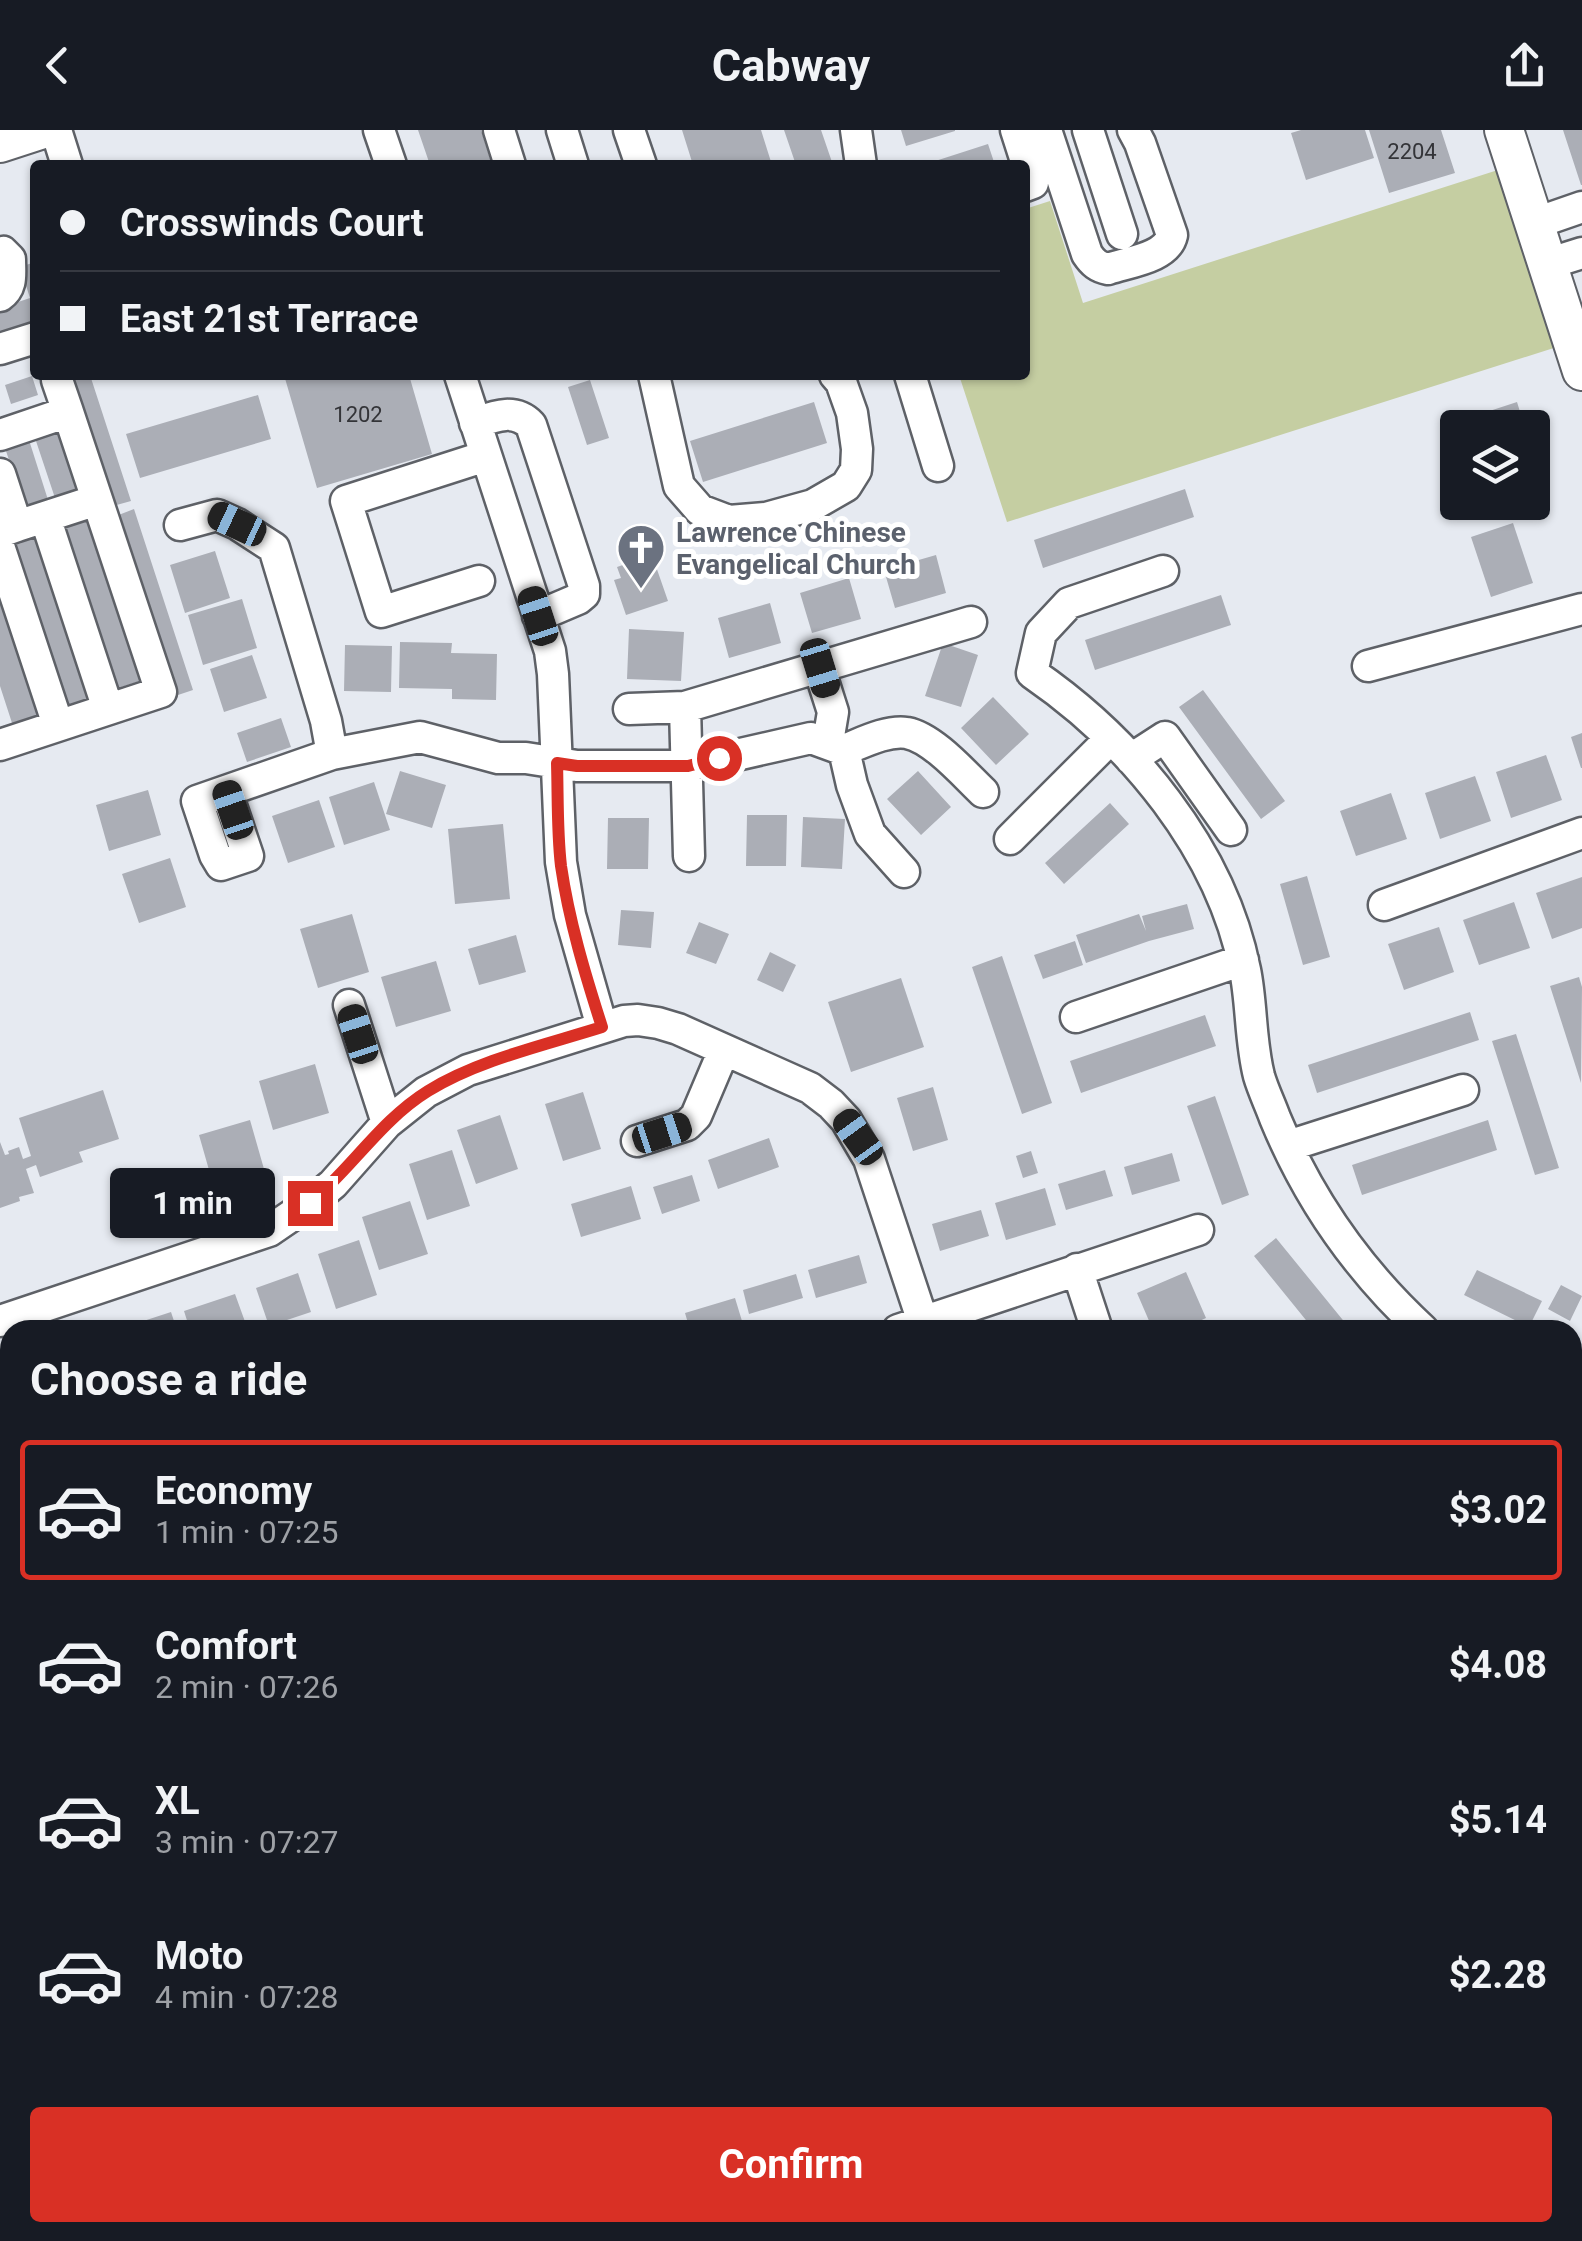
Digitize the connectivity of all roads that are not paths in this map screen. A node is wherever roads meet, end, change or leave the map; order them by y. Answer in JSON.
{"nodes":[{"id":1,"x":40,"y":130,"type":"edge"},
{"id":2,"x":56,"y":130,"type":"edge"},
{"id":3,"x":379,"y":130,"type":"edge"},
{"id":4,"x":499,"y":130,"type":"edge"},
{"id":5,"x":562,"y":130,"type":"edge"},
{"id":6,"x":629,"y":130,"type":"edge"},
{"id":7,"x":856,"y":130,"type":"edge"},
{"id":8,"x":1016,"y":130,"type":"edge"},
{"id":9,"x":1088,"y":130,"type":"edge"},
{"id":10,"x":1133,"y":130,"type":"edge"},
{"id":11,"x":1504,"y":130,"type":"edge"},
{"id":12,"x":1052,"y":132,"type":"edge"},
{"id":13,"x":0,"y":142,"type":"edge"},
{"id":14,"x":65,"y":160,"type":"edge"},
{"id":15,"x":389,"y":160,"type":"edge"},
{"id":16,"x":508,"y":160,"type":"edge"},
{"id":17,"x":572,"y":160,"type":"edge"},
{"id":18,"x":639,"y":160,"type":"edge"},
{"id":19,"x":859,"y":160,"type":"edge"},
{"id":20,"x":1026,"y":160,"type":"edge"},
{"id":21,"x":1582,"y":207,"type":"edge"},
{"id":22,"x":1533,"y":224,"type":"junction"},
{"id":23,"x":1122,"y":234,"type":"dead end"},
{"id":24,"x":0,"y":252,"type":"edge"},
{"id":25,"x":1564,"y":258,"type":"edge"},
{"id":26,"x":0,"y":296,"type":"edge"},
{"id":27,"x":30,"y":340,"type":"edge"},
{"id":28,"x":0,"y":349,"type":"edge"},
{"id":29,"x":1582,"y":371,"type":"edge"},
{"id":30,"x":58,"y":380,"type":"dead end"},
{"id":31,"x":462,"y":380,"type":"edge"},
{"id":32,"x":655,"y":380,"type":"edge"},
{"id":33,"x":839,"y":380,"type":"edge"},
{"id":34,"x":912,"y":380,"type":"edge"},
{"id":35,"x":68,"y":412,"type":"junction"},
{"id":36,"x":475,"y":422,"type":"junction"},
{"id":37,"x":0,"y":435,"type":"edge"},
{"id":38,"x":486,"y":456,"type":"junction"},
{"id":39,"x":938,"y":466,"type":"dead end"},
{"id":40,"x":0,"y":474,"type":"edge"},
{"id":41,"x":98,"y":500,"type":"junction"},
{"id":42,"x":180,"y":525,"type":"dead end"},
{"id":43,"x":16,"y":531,"type":"edge"},
{"id":44,"x":1163,"y":571,"type":"dead end"},
{"id":45,"x":478,"y":581,"type":"dead end"},
{"id":46,"x":1582,"y":609,"type":"edge"},
{"id":47,"x":538,"y":616,"type":"junction"},
{"id":48,"x":971,"y":622,"type":"dead end"},
{"id":49,"x":1368,"y":666,"type":"dead end"},
{"id":50,"x":820,"y":668,"type":"junction"},
{"id":51,"x":685,"y":707,"type":"junction"},
{"id":52,"x":629,"y":708,"type":"dead end"},
{"id":53,"x":108,"y":709,"type":"junction"},
{"id":54,"x":58,"y":726,"type":"junction"},
{"id":55,"x":2,"y":736,"type":"edge"},
{"id":56,"x":836,"y":746,"type":"junction"},
{"id":57,"x":1121,"y":748,"type":"junction"},
{"id":58,"x":332,"y":754,"type":"junction"},
{"id":59,"x":557,"y":763,"type":"junction"},
{"id":60,"x":688,"y":766,"type":"junction"},
{"id":61,"x":226,"y":791,"type":"dead end"},
{"id":62,"x":983,"y":792,"type":"dead end"},
{"id":63,"x":1230,"y":830,"type":"dead end"},
{"id":64,"x":1582,"y":833,"type":"edge"},
{"id":65,"x":1010,"y":839,"type":"dead end"},
{"id":66,"x":689,"y":856,"type":"dead end"},
{"id":67,"x":904,"y":872,"type":"dead end"},
{"id":68,"x":1384,"y":905,"type":"dead end"},
{"id":69,"x":1243,"y":960,"type":"junction"},
{"id":70,"x":349,"y":1005,"type":"dead end"},
{"id":71,"x":1076,"y":1017,"type":"dead end"},
{"id":72,"x":602,"y":1027,"type":"junction"},
{"id":73,"x":724,"y":1050,"type":"junction"},
{"id":74,"x":1463,"y":1090,"type":"dead end"},
{"id":75,"x":387,"y":1123,"type":"junction"},
{"id":76,"x":637,"y":1141,"type":"dead end"},
{"id":77,"x":1288,"y":1146,"type":"junction"},
{"id":78,"x":1198,"y":1230,"type":"dead end"},
{"id":79,"x":1078,"y":1269,"type":"junction"},
{"id":80,"x":3,"y":1320,"type":"edge"},
{"id":81,"x":909,"y":1320,"type":"edge"},
{"id":82,"x":928,"y":1320,"type":"edge"},
{"id":83,"x":1095,"y":1320,"type":"edge"},
{"id":84,"x":1413,"y":1320,"type":"edge"},
{"id":85,"x":1582,"y":1389,"type":"edge"},
{"id":86,"x":1582,"y":1397,"type":"edge"}],
"edges":[{"from":1,"to":13,"type":"main road"},
{"from":2,"to":14,"type":"street"},
{"from":3,"to":15,"type":"street"},
{"from":4,"to":16,"type":"street"},
{"from":5,"to":17,"type":"street"},
{"from":6,"to":18,"type":"street"},
{"from":7,"to":19,"type":"street"},
{"from":8,"to":20,"type":"street"},
{"from":9,"to":23,"type":"street"},
{"from":10,"to":12,"type":"street"},
{"from":11,"to":22,"type":"main road"},
{"from":21,"to":22,"type":"street"},
{"from":22,"to":25,"type":"main road"},
{"from":24,"to":26,"type":"street"},
{"from":25,"to":29,"type":"main road"},
{"from":27,"to":28,"type":"street"},
{"from":30,"to":35,"type":"street"},
{"from":31,"to":36,"type":"street"},
{"from":32,"to":33,"type":"street"},
{"from":34,"to":39,"type":"street"},
{"from":35,"to":37,"type":"street"},
{"from":35,"to":41,"type":"street"},
{"from":36,"to":38,"type":"street"},
{"from":36,"to":47,"type":"street"},
{"from":38,"to":45,"type":"street"},
{"from":38,"to":47,"type":"street"},
{"from":40,"to":43,"type":"street"},
{"from":41,"to":43,"type":"street"},
{"from":41,"to":53,"type":"street"},
{"from":42,"to":58,"type":"street"},
{"from":43,"to":53,"type":"street"},
{"from":43,"to":54,"type":"street"},
{"from":44,"to":57,"type":"street"},
{"from":46,"to":49,"type":"street"},
{"from":47,"to":59,"type":"street"},
{"from":48,"to":50,"type":"street"},
{"from":50,"to":51,"type":"street"},
{"from":50,"to":56,"type":"street"},
{"from":51,"to":52,"type":"street"},
{"from":51,"to":60,"type":"street"},
{"from":53,"to":54,"type":"street"},
{"from":54,"to":55,"type":"street"},
{"from":56,"to":60,"type":"street"},
{"from":56,"to":62,"type":"street"},
{"from":56,"to":67,"type":"street"},
{"from":57,"to":63,"type":"street"},
{"from":57,"to":65,"type":"street"},
{"from":57,"to":69,"type":"street"},
{"from":58,"to":59,"type":"street"},
{"from":58,"to":61,"type":"street"},
{"from":59,"to":60,"type":"street"},
{"from":59,"to":72,"type":"street"},
{"from":60,"to":66,"type":"street"},
{"from":64,"to":68,"type":"street"},
{"from":69,"to":71,"type":"street"},
{"from":69,"to":77,"type":"street"},
{"from":70,"to":75,"type":"street"},
{"from":72,"to":73,"type":"street"},
{"from":72,"to":75,"type":"street"},
{"from":73,"to":76,"type":"street"},
{"from":73,"to":81,"type":"street"},
{"from":74,"to":77,"type":"street"},
{"from":75,"to":80,"type":"street"},
{"from":77,"to":84,"type":"street"},
{"from":78,"to":79,"type":"street"},
{"from":79,"to":82,"type":"street"},
{"from":79,"to":83,"type":"street"},
{"from":85,"to":86,"type":"street"}]}
